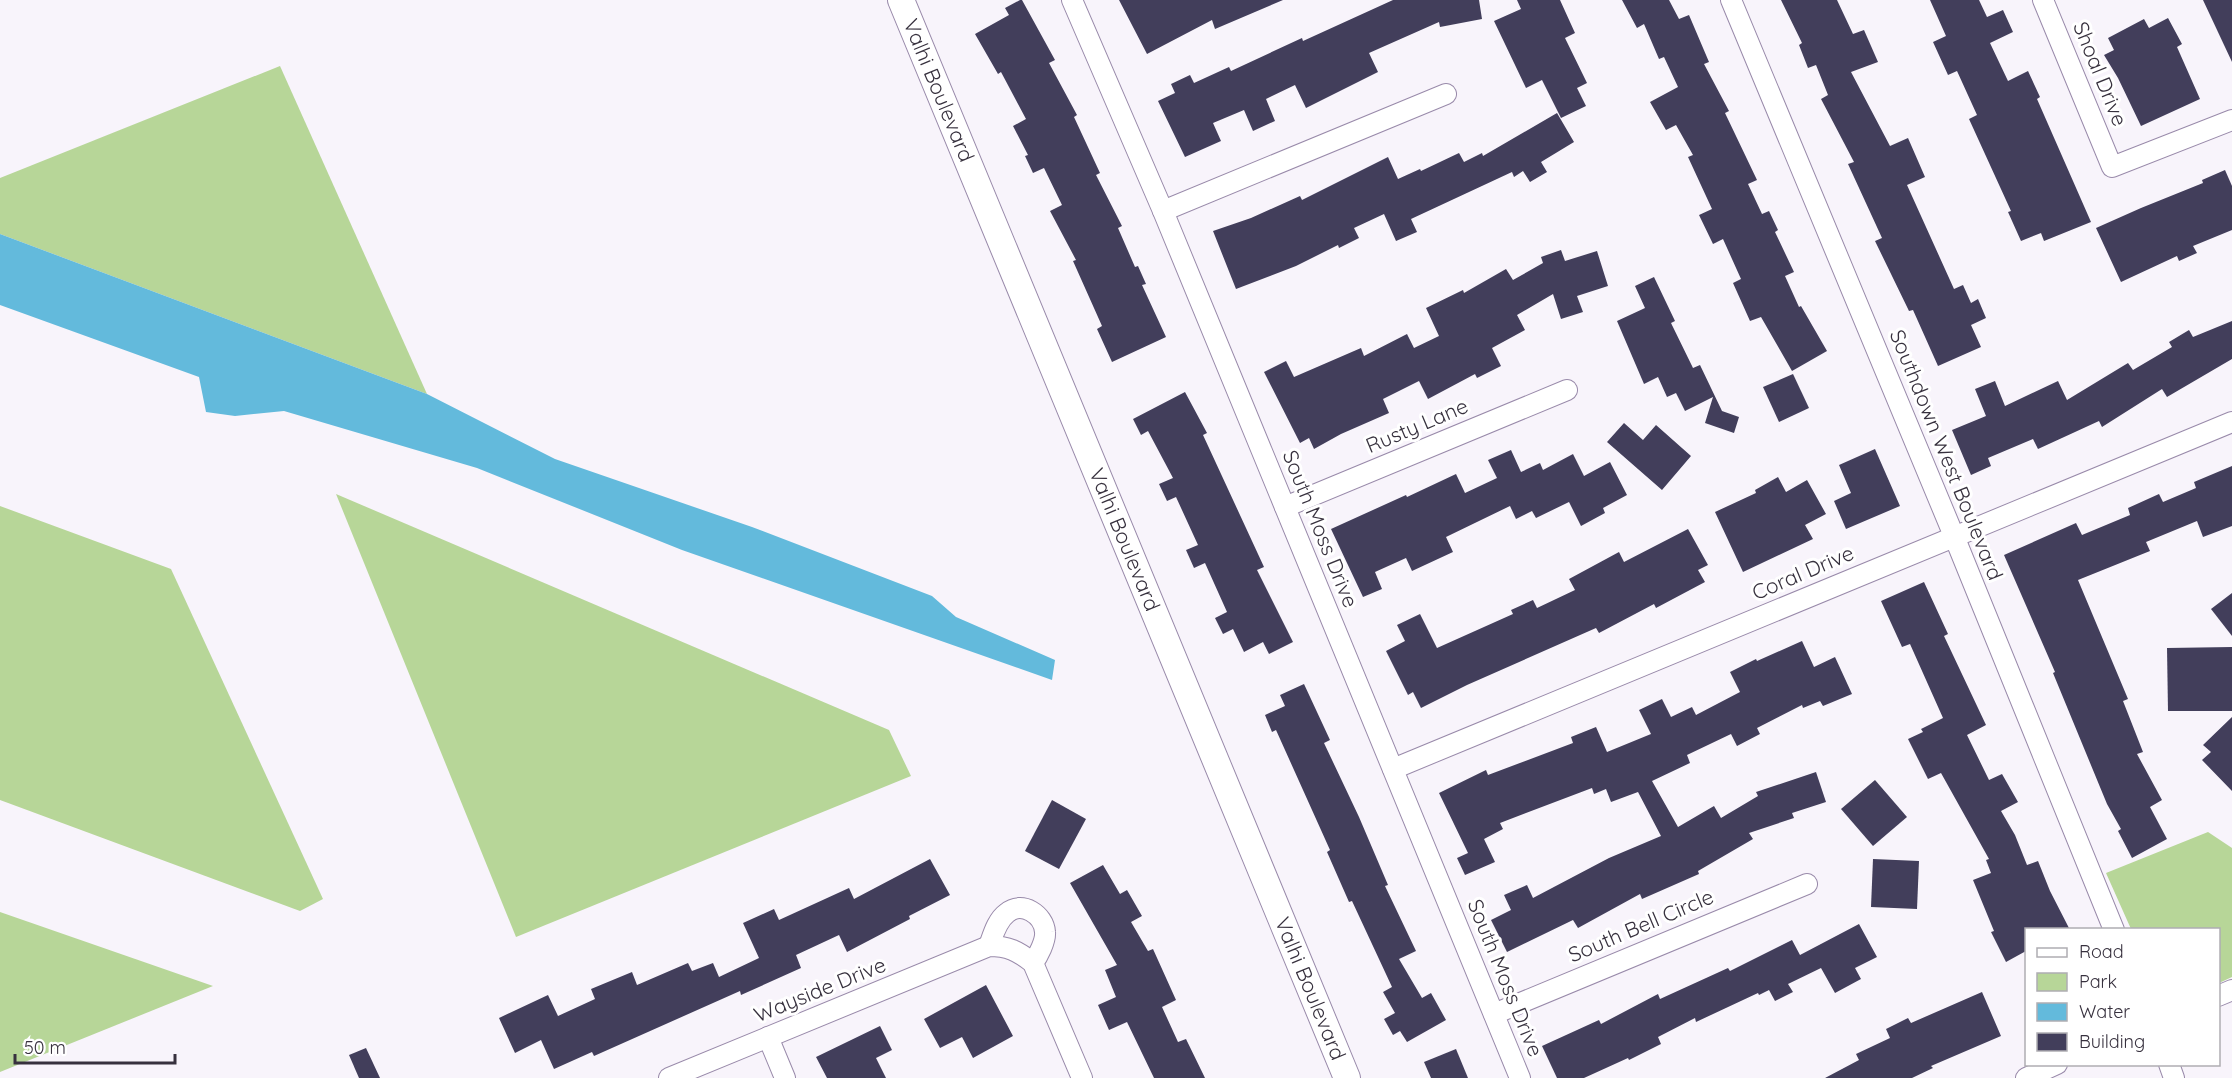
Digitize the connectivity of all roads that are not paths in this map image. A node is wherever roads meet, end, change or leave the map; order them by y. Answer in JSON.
{"nodes":[{"id":1,"x":901,"y":0,"type":"edge"},
{"id":2,"x":1072,"y":0,"type":"edge"},
{"id":3,"x":1731,"y":0,"type":"edge"},
{"id":4,"x":2043,"y":0,"type":"edge"},
{"id":5,"x":1446,"y":94,"type":"dead end"},
{"id":6,"x":2232,"y":120,"type":"edge"},
{"id":7,"x":1163,"y":211,"type":"junction"},
{"id":8,"x":1567,"y":390,"type":"dead end"},
{"id":9,"x":2232,"y":422,"type":"edge"},
{"id":10,"x":1285,"y":507,"type":"junction"},
{"id":11,"x":1954,"y":536,"type":"junction"},
{"id":12,"x":1393,"y":769,"type":"junction"},
{"id":13,"x":1807,"y":884,"type":"dead end"},
{"id":14,"x":2113,"y":928,"type":"edge"},
{"id":15,"x":989,"y":946,"type":"junction"},
{"id":16,"x":1033,"y":963,"type":"junction"},
{"id":17,"x":1494,"y":1014,"type":"junction"},
{"id":18,"x":768,"y":1037,"type":"junction"},
{"id":19,"x":2055,"y":1066,"type":"edge"},
{"id":20,"x":669,"y":1078,"type":"edge"},
{"id":21,"x":785,"y":1078,"type":"edge"},
{"id":22,"x":1082,"y":1078,"type":"edge"},
{"id":23,"x":1347,"y":1078,"type":"edge"},
{"id":24,"x":1520,"y":1078,"type":"edge"},
{"id":25,"x":2026,"y":1078,"type":"edge"}],
"edges":[{"from":1,"to":23,"type":"street","name":"Valhi Boulevard"},
{"from":2,"to":7,"type":"street","name":"South Moss Drive"},
{"from":3,"to":11,"type":"street","name":"Southdown West Boulevard"},
{"from":4,"to":6,"type":"street","name":"Shoal Drive"},
{"from":5,"to":7,"type":"street"},
{"from":7,"to":10,"type":"street","name":"South Moss Drive"},
{"from":8,"to":10,"type":"street","name":"Rusty Lane"},
{"from":9,"to":11,"type":"street","name":"Coral Drive"},
{"from":10,"to":12,"type":"street","name":"South Moss Drive"},
{"from":11,"to":12,"type":"street","name":"Coral Drive"},
{"from":11,"to":14,"type":"street","name":"Southdown West Boulevard"},
{"from":12,"to":17,"type":"street","name":"South Moss Drive"},
{"from":13,"to":17,"type":"street","name":"South Bell Circle"},
{"from":15,"to":16,"type":"street"},
{"from":15,"to":16,"type":"street"},
{"from":15,"to":18,"type":"street","name":"Wayside Drive"},
{"from":16,"to":22,"type":"street"},
{"from":17,"to":24,"type":"street","name":"South Moss Drive"},
{"from":18,"to":20,"type":"street","name":"Wayside Drive"},
{"from":18,"to":21,"type":"street"},
{"from":19,"to":25,"type":"street"}]}
